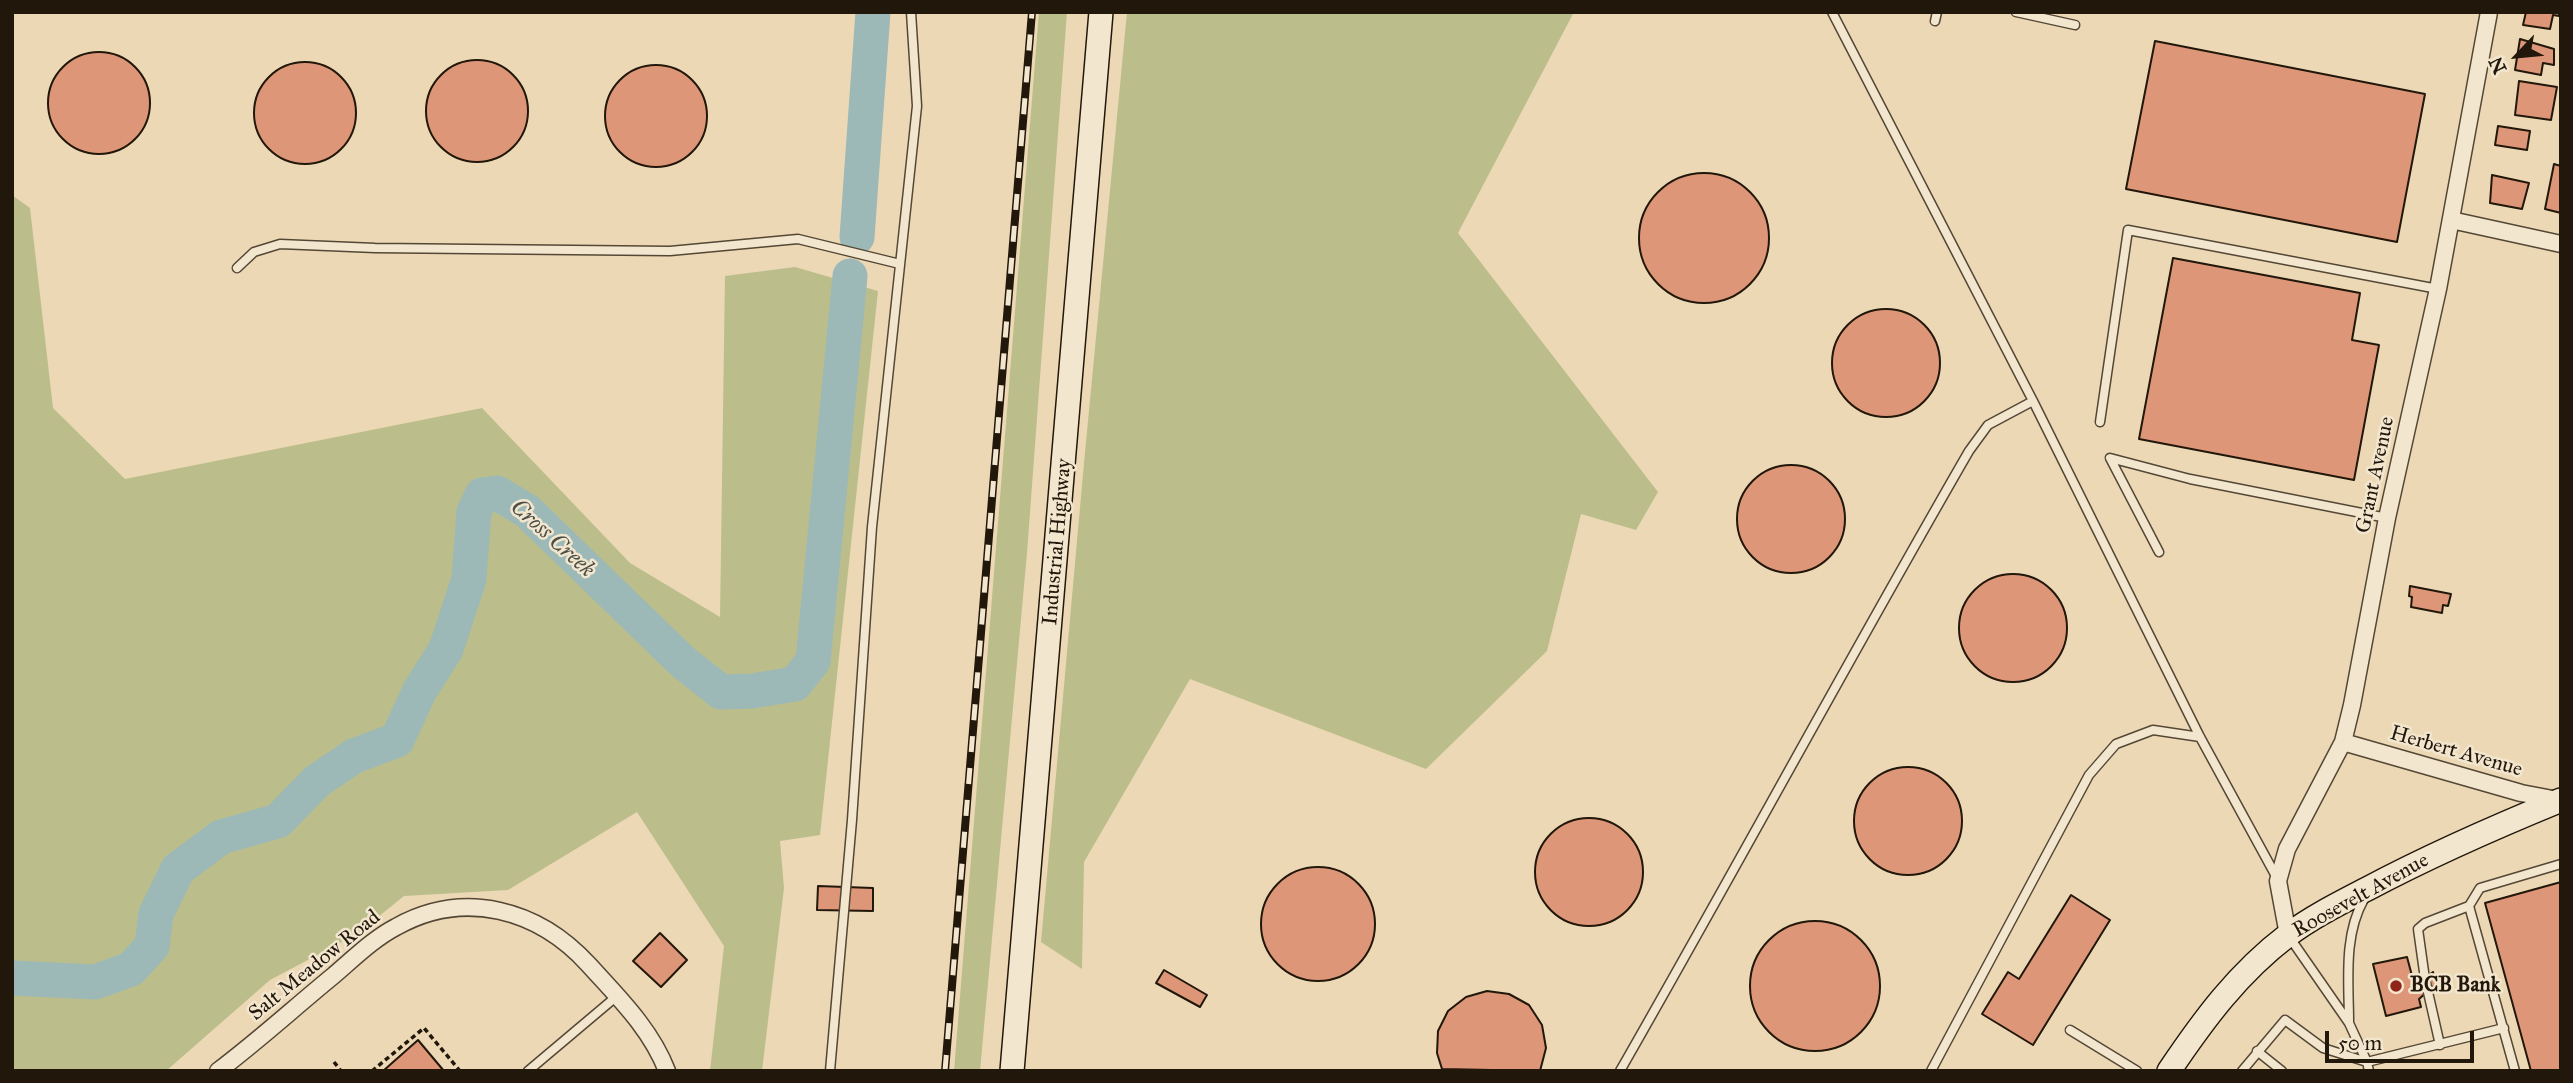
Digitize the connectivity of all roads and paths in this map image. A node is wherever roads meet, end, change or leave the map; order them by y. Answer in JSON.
{"nodes":[{"id":1,"x":911,"y":12,"type":"edge"},
{"id":2,"x":1101,"y":12,"type":"edge"},
{"id":3,"x":1832,"y":12,"type":"edge"},
{"id":4,"x":2016,"y":12,"type":"edge"},
{"id":5,"x":2489,"y":12,"type":"edge"},
{"id":6,"x":2075,"y":25,"type":"dead end"},
{"id":7,"x":2451,"y":220,"type":"junction"},
{"id":8,"x":2561,"y":244,"type":"edge"},
{"id":9,"x":900,"y":264,"type":"junction"},
{"id":10,"x":237,"y":268,"type":"dead end"},
{"id":11,"x":2438,"y":289,"type":"junction"},
{"id":12,"x":2033,"y":401,"type":"junction"},
{"id":13,"x":2101,"y":422,"type":"dead end"},
{"id":14,"x":2387,"y":518,"type":"junction"},
{"id":15,"x":2159,"y":552,"type":"dead end"},
{"id":16,"x":2200,"y":737,"type":"junction"},
{"id":17,"x":2343,"y":742,"type":"junction"},
{"id":18,"x":2560,"y":798,"type":"edge"},
{"id":19,"x":2561,"y":864,"type":"edge"},
{"id":20,"x":2278,"y":881,"type":"junction"},
{"id":21,"x":2370,"y":887,"type":"junction"},
{"id":22,"x":2469,"y":906,"type":"junction"},
{"id":23,"x":2288,"y":935,"type":"junction"},
{"id":24,"x":617,"y":996,"type":"junction"},
{"id":25,"x":2349,"y":1023,"type":"junction"},
{"id":26,"x":2504,"y":1028,"type":"junction"},
{"id":27,"x":2070,"y":1030,"type":"dead end"},
{"id":28,"x":2440,"y":1045,"type":"junction"},
{"id":29,"x":2257,"y":1051,"type":"junction"},
{"id":30,"x":334,"y":1062,"type":"dead end"},
{"id":31,"x":2368,"y":1066,"type":"edge"},
{"id":32,"x":218,"y":1071,"type":"edge"},
{"id":33,"x":341,"y":1071,"type":"edge"},
{"id":34,"x":372,"y":1071,"type":"edge"},
{"id":35,"x":460,"y":1071,"type":"edge"},
{"id":36,"x":528,"y":1071,"type":"edge"},
{"id":37,"x":667,"y":1071,"type":"edge"},
{"id":38,"x":830,"y":1071,"type":"edge"},
{"id":39,"x":1012,"y":1071,"type":"edge"},
{"id":40,"x":1620,"y":1071,"type":"edge"},
{"id":41,"x":1931,"y":1071,"type":"edge"},
{"id":42,"x":2137,"y":1071,"type":"edge"},
{"id":43,"x":2169,"y":1071,"type":"edge"},
{"id":44,"x":2242,"y":1071,"type":"edge"},
{"id":45,"x":2282,"y":1071,"type":"edge"},
{"id":46,"x":2515,"y":1071,"type":"edge"}],
"edges":[{"from":1,"to":9,"type":"lane"},
{"from":2,"to":39,"type":"main road","name":"Industrial Highway"},
{"from":3,"to":12,"type":"lane"},
{"from":4,"to":6,"type":"lane"},
{"from":5,"to":7,"type":"street","name":"Grant Avenue"},
{"from":7,"to":8,"type":"street"},
{"from":7,"to":11,"type":"street","name":"Grant Avenue"},
{"from":9,"to":10,"type":"lane"},
{"from":9,"to":38,"type":"lane"},
{"from":11,"to":13,"type":"lane"},
{"from":11,"to":14,"type":"street","name":"Grant Avenue"},
{"from":12,"to":16,"type":"lane"},
{"from":12,"to":40,"type":"lane"},
{"from":14,"to":15,"type":"lane"},
{"from":14,"to":17,"type":"street","name":"Grant Avenue"},
{"from":16,"to":20,"type":"lane"},
{"from":16,"to":41,"type":"lane"},
{"from":17,"to":18,"type":"street","name":"Herbert Avenue"},
{"from":17,"to":20,"type":"street","name":"Grant Avenue"},
{"from":18,"to":21,"type":"main road","name":"Roosevelt Avenue"},
{"from":19,"to":22,"type":"lane"},
{"from":20,"to":23,"type":"street","name":"Grant Avenue"},
{"from":21,"to":23,"type":"main road","name":"Roosevelt Avenue"},
{"from":21,"to":25,"type":"lane"},
{"from":22,"to":26,"type":"lane"},
{"from":22,"to":28,"type":"lane"},
{"from":23,"to":25,"type":"lane"},
{"from":23,"to":43,"type":"main road","name":"Roosevelt Avenue"},
{"from":24,"to":32,"type":"street","name":"Salt Meadow Road"},
{"from":24,"to":36,"type":"lane"},
{"from":24,"to":37,"type":"street","name":"Salt Meadow Road"},
{"from":25,"to":31,"type":"lane"},
{"from":26,"to":28,"type":"lane"},
{"from":26,"to":46,"type":"lane"},
{"from":27,"to":42,"type":"lane"},
{"from":28,"to":31,"type":"lane"},
{"from":29,"to":31,"type":"lane"},
{"from":29,"to":44,"type":"lane"},
{"from":29,"to":45,"type":"lane"},
{"from":30,"to":33,"type":"path"},
{"from":34,"to":35,"type":"path"}]}
